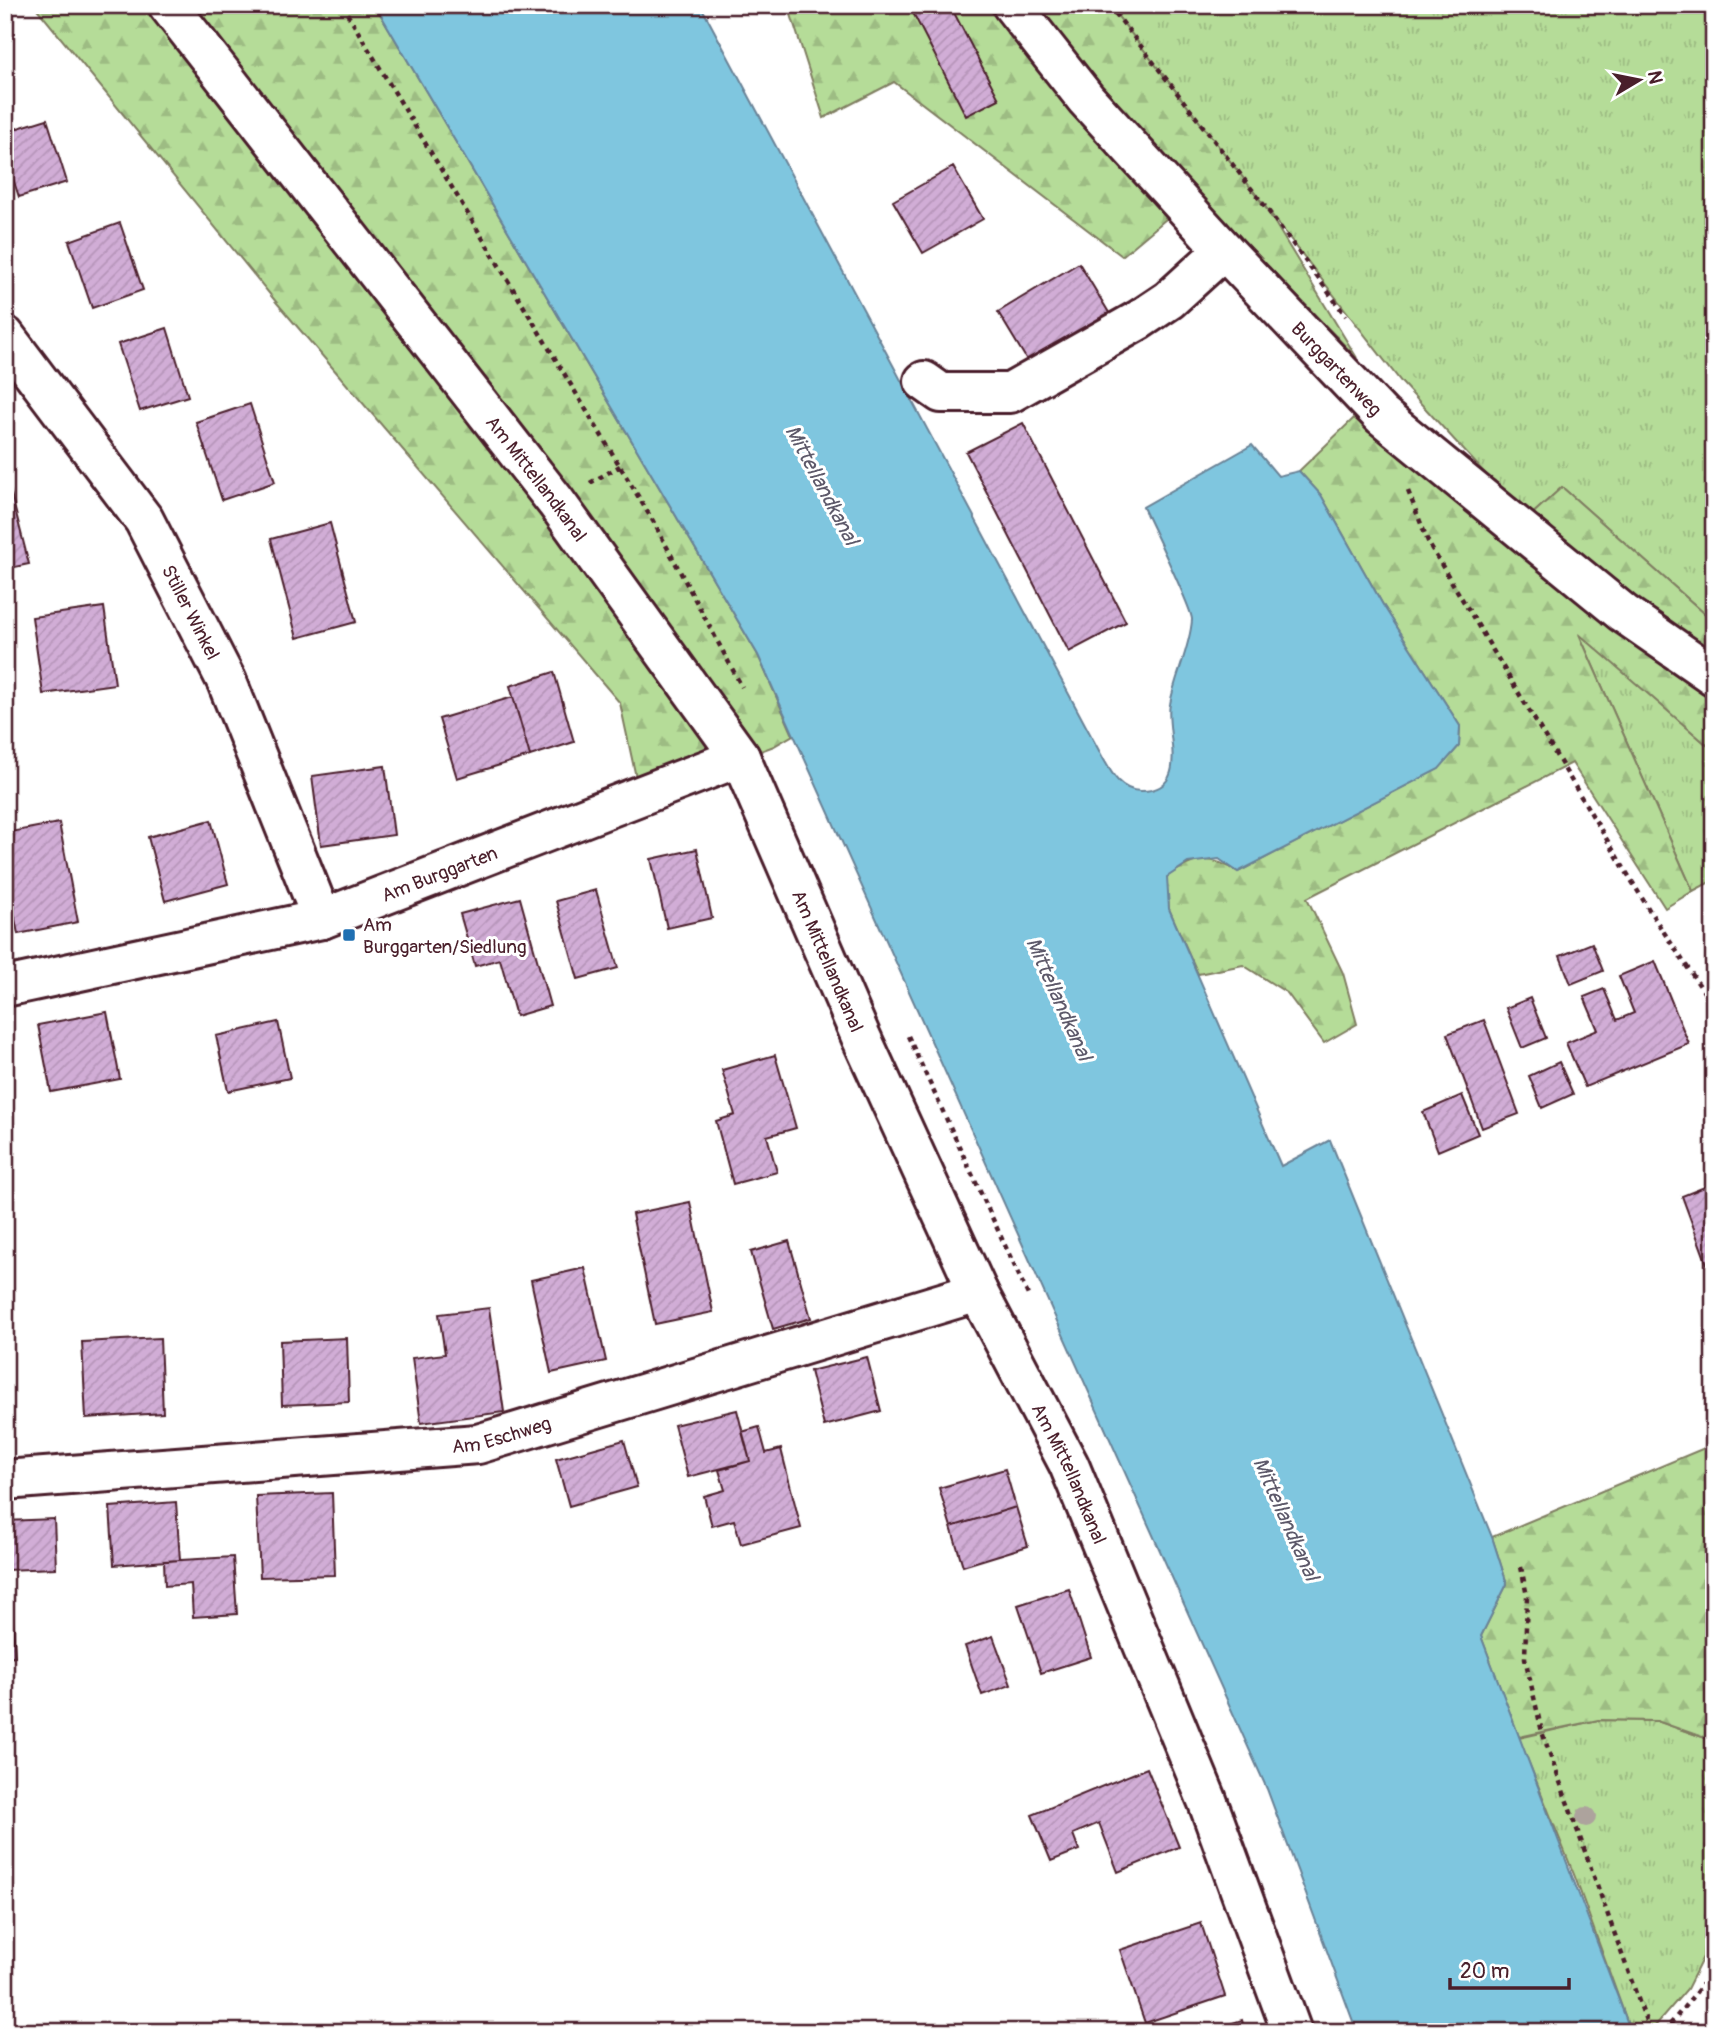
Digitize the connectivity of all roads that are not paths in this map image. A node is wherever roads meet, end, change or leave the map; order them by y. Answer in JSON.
{"nodes":[{"id":1,"x":168,"y":5,"type":"edge"},
{"id":2,"x":1012,"y":5,"type":"edge"},
{"id":3,"x":1224,"y":250,"type":"junction"},
{"id":4,"x":5,"y":336,"type":"edge"},
{"id":5,"x":924,"y":381,"type":"dead end"},
{"id":6,"x":1714,"y":676,"type":"edge"},
{"id":7,"x":740,"y":757,"type":"junction"},
{"id":8,"x":322,"y":919,"type":"junction"},
{"id":9,"x":5,"y":987,"type":"edge"},
{"id":10,"x":978,"y":1292,"type":"junction"},
{"id":11,"x":5,"y":1480,"type":"edge"},
{"id":12,"x":1292,"y":2032,"type":"edge"}],
"edges":[{"from":1,"to":7,"type":"street","name":"Am Mittellandkanal"},
{"from":2,"to":3,"type":"street","name":"Burggartenweg"},
{"from":3,"to":5,"type":"street"},
{"from":3,"to":6,"type":"street","name":"Burggartenweg"},
{"from":4,"to":8,"type":"street","name":"Stiller Winkel"},
{"from":7,"to":8,"type":"street","name":"Am Burggarten"},
{"from":7,"to":10,"type":"street","name":"Am Mittellandkanal"},
{"from":8,"to":9,"type":"street","name":"Am Burggarten"},
{"from":10,"to":11,"type":"street","name":"Am Eschweg"},
{"from":10,"to":12,"type":"street","name":"Am Mittellandkanal"}]}
